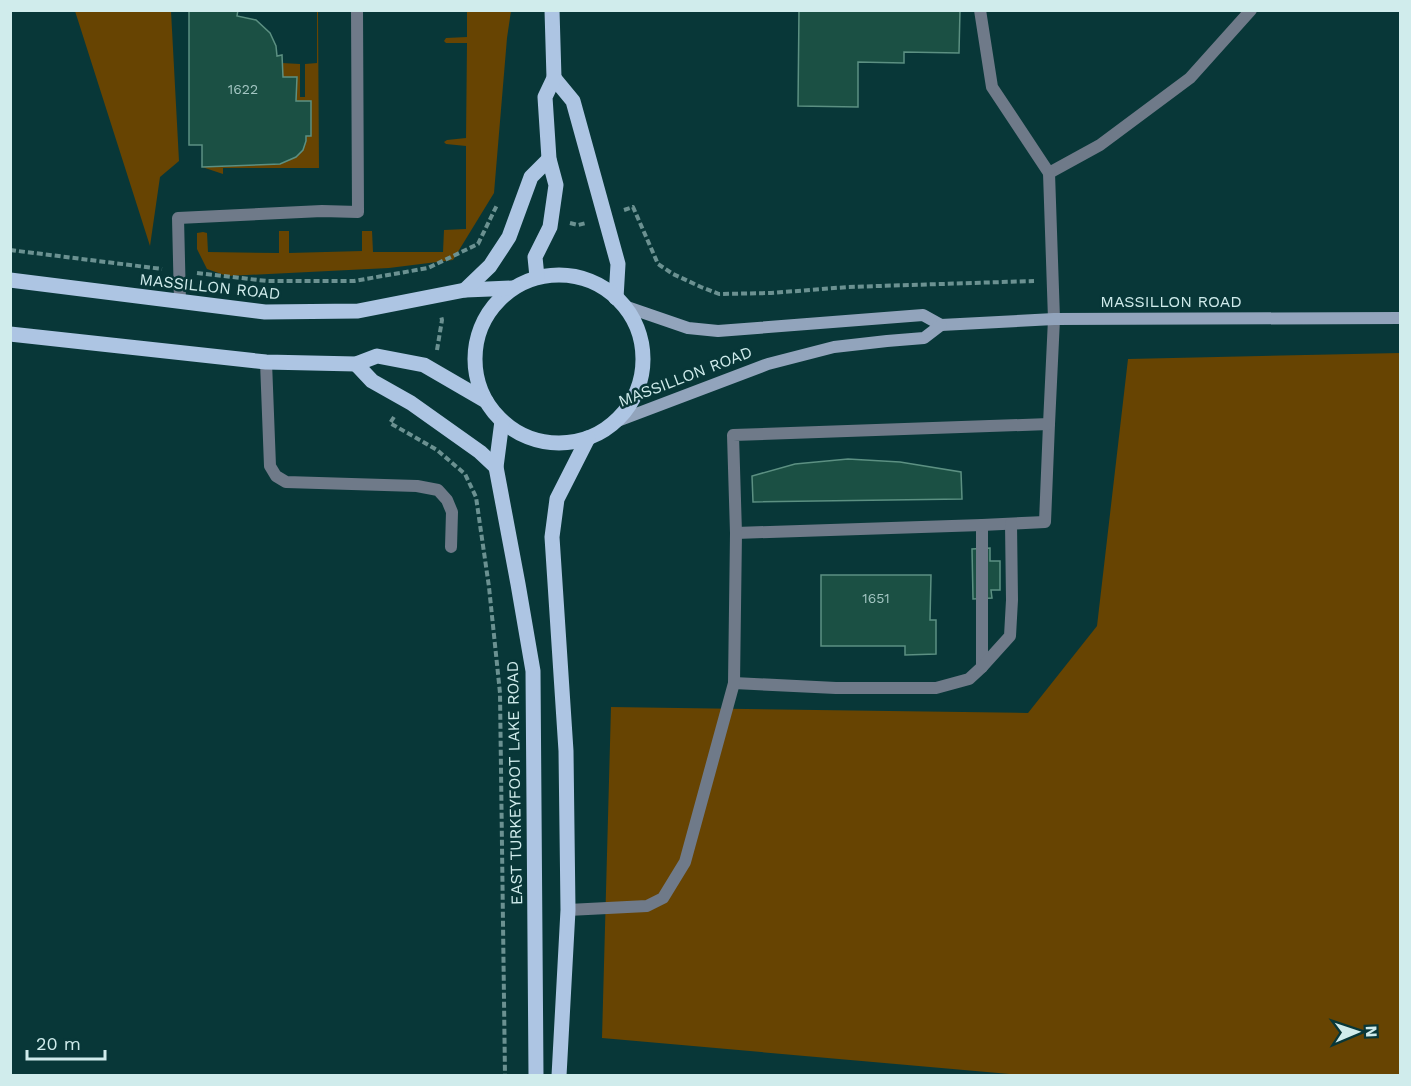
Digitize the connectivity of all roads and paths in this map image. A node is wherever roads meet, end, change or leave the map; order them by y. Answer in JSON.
{"nodes":[{"id":1,"x":357,"y":10,"type":"edge"},
{"id":2,"x":552,"y":10,"type":"edge"},
{"id":3,"x":980,"y":10,"type":"edge"},
{"id":4,"x":1251,"y":10,"type":"edge"},
{"id":5,"x":554,"y":78,"type":"junction"},
{"id":6,"x":549,"y":159,"type":"junction"},
{"id":7,"x":1049,"y":173,"type":"junction"},
{"id":8,"x":428,"y":268,"type":"dead end"},
{"id":9,"x":537,"y":277,"type":"junction"},
{"id":10,"x":10,"y":280,"type":"edge"},
{"id":11,"x":513,"y":288,"type":"junction"},
{"id":12,"x":465,"y":290,"type":"junction"},
{"id":13,"x":435,"y":295,"type":"junction"},
{"id":14,"x":180,"y":302,"type":"junction"},
{"id":15,"x":620,"y":302,"type":"junction"},
{"id":16,"x":1401,"y":318,"type":"edge"},
{"id":17,"x":1054,"y":319,"type":"junction"},
{"id":18,"x":941,"y":325,"type":"junction"},
{"id":19,"x":10,"y":334,"type":"edge"},
{"id":20,"x":266,"y":362,"type":"junction"},
{"id":21,"x":356,"y":364,"type":"junction"},
{"id":22,"x":427,"y":367,"type":"junction"},
{"id":23,"x":406,"y":400,"type":"junction"},
{"id":24,"x":486,"y":401,"type":"junction"},
{"id":25,"x":502,"y":421,"type":"junction"},
{"id":26,"x":615,"y":422,"type":"junction"},
{"id":27,"x":1049,"y":424,"type":"junction"},
{"id":28,"x":588,"y":438,"type":"junction"},
{"id":29,"x":496,"y":467,"type":"junction"},
{"id":30,"x":1011,"y":524,"type":"junction"},
{"id":31,"x":982,"y":525,"type":"junction"},
{"id":32,"x":736,"y":533,"type":"junction"},
{"id":33,"x":451,"y":547,"type":"dead end"},
{"id":34,"x":982,"y":667,"type":"junction"},
{"id":35,"x":734,"y":683,"type":"junction"},
{"id":36,"x":568,"y":910,"type":"junction"},
{"id":37,"x":505,"y":1076,"type":"edge"},
{"id":38,"x":536,"y":1076,"type":"edge"},
{"id":39,"x":560,"y":1076,"type":"edge"}],
"edges":[{"from":1,"to":14,"type":"lane"},
{"from":2,"to":5,"type":"main road"},
{"from":3,"to":7,"type":"lane"},
{"from":4,"to":7,"type":"lane"},
{"from":5,"to":6,"type":"main road"},
{"from":5,"to":15,"type":"main road"},
{"from":6,"to":9,"type":"main road"},
{"from":6,"to":12,"type":"main road"},
{"from":7,"to":17,"type":"lane"},
{"from":8,"to":13,"type":"path"},
{"from":9,"to":11,"type":"main road"},
{"from":9,"to":15,"type":"main road"},
{"from":10,"to":14,"type":"main road","name":"MASSILLON ROAD"},
{"from":11,"to":12,"type":"main road","name":"MASSILLON ROAD"},
{"from":11,"to":24,"type":"main road"},
{"from":12,"to":13,"type":"main road","name":"MASSILLON ROAD"},
{"from":13,"to":14,"type":"main road","name":"MASSILLON ROAD"},
{"from":13,"to":22,"type":"path"},
{"from":15,"to":18,"type":"main road","name":"MASSILLON ROAD"},
{"from":15,"to":26,"type":"main road"},
{"from":16,"to":17,"type":"main road","name":"MASSILLON ROAD"},
{"from":17,"to":18,"type":"main road","name":"MASSILLON ROAD"},
{"from":17,"to":27,"type":"lane"},
{"from":18,"to":26,"type":"main road","name":"MASSILLON ROAD"},
{"from":19,"to":20,"type":"main road"},
{"from":20,"to":21,"type":"main road"},
{"from":20,"to":33,"type":"lane"},
{"from":21,"to":22,"type":"main road"},
{"from":21,"to":23,"type":"main road"},
{"from":22,"to":24,"type":"main road"},
{"from":23,"to":29,"type":"main road"},
{"from":23,"to":37,"type":"path"},
{"from":24,"to":25,"type":"main road"},
{"from":25,"to":28,"type":"main road"},
{"from":25,"to":29,"type":"main road","name":"EAST TURKEYFOOT LAKE ROAD"},
{"from":26,"to":28,"type":"main road"},
{"from":27,"to":30,"type":"lane"},
{"from":27,"to":32,"type":"lane"},
{"from":28,"to":36,"type":"main road"},
{"from":29,"to":38,"type":"main road","name":"EAST TURKEYFOOT LAKE ROAD"},
{"from":30,"to":31,"type":"lane"},
{"from":30,"to":34,"type":"lane"},
{"from":31,"to":32,"type":"lane"},
{"from":31,"to":34,"type":"lane"},
{"from":32,"to":35,"type":"lane"},
{"from":34,"to":35,"type":"lane"},
{"from":35,"to":36,"type":"lane"},
{"from":36,"to":39,"type":"main road"}]}
